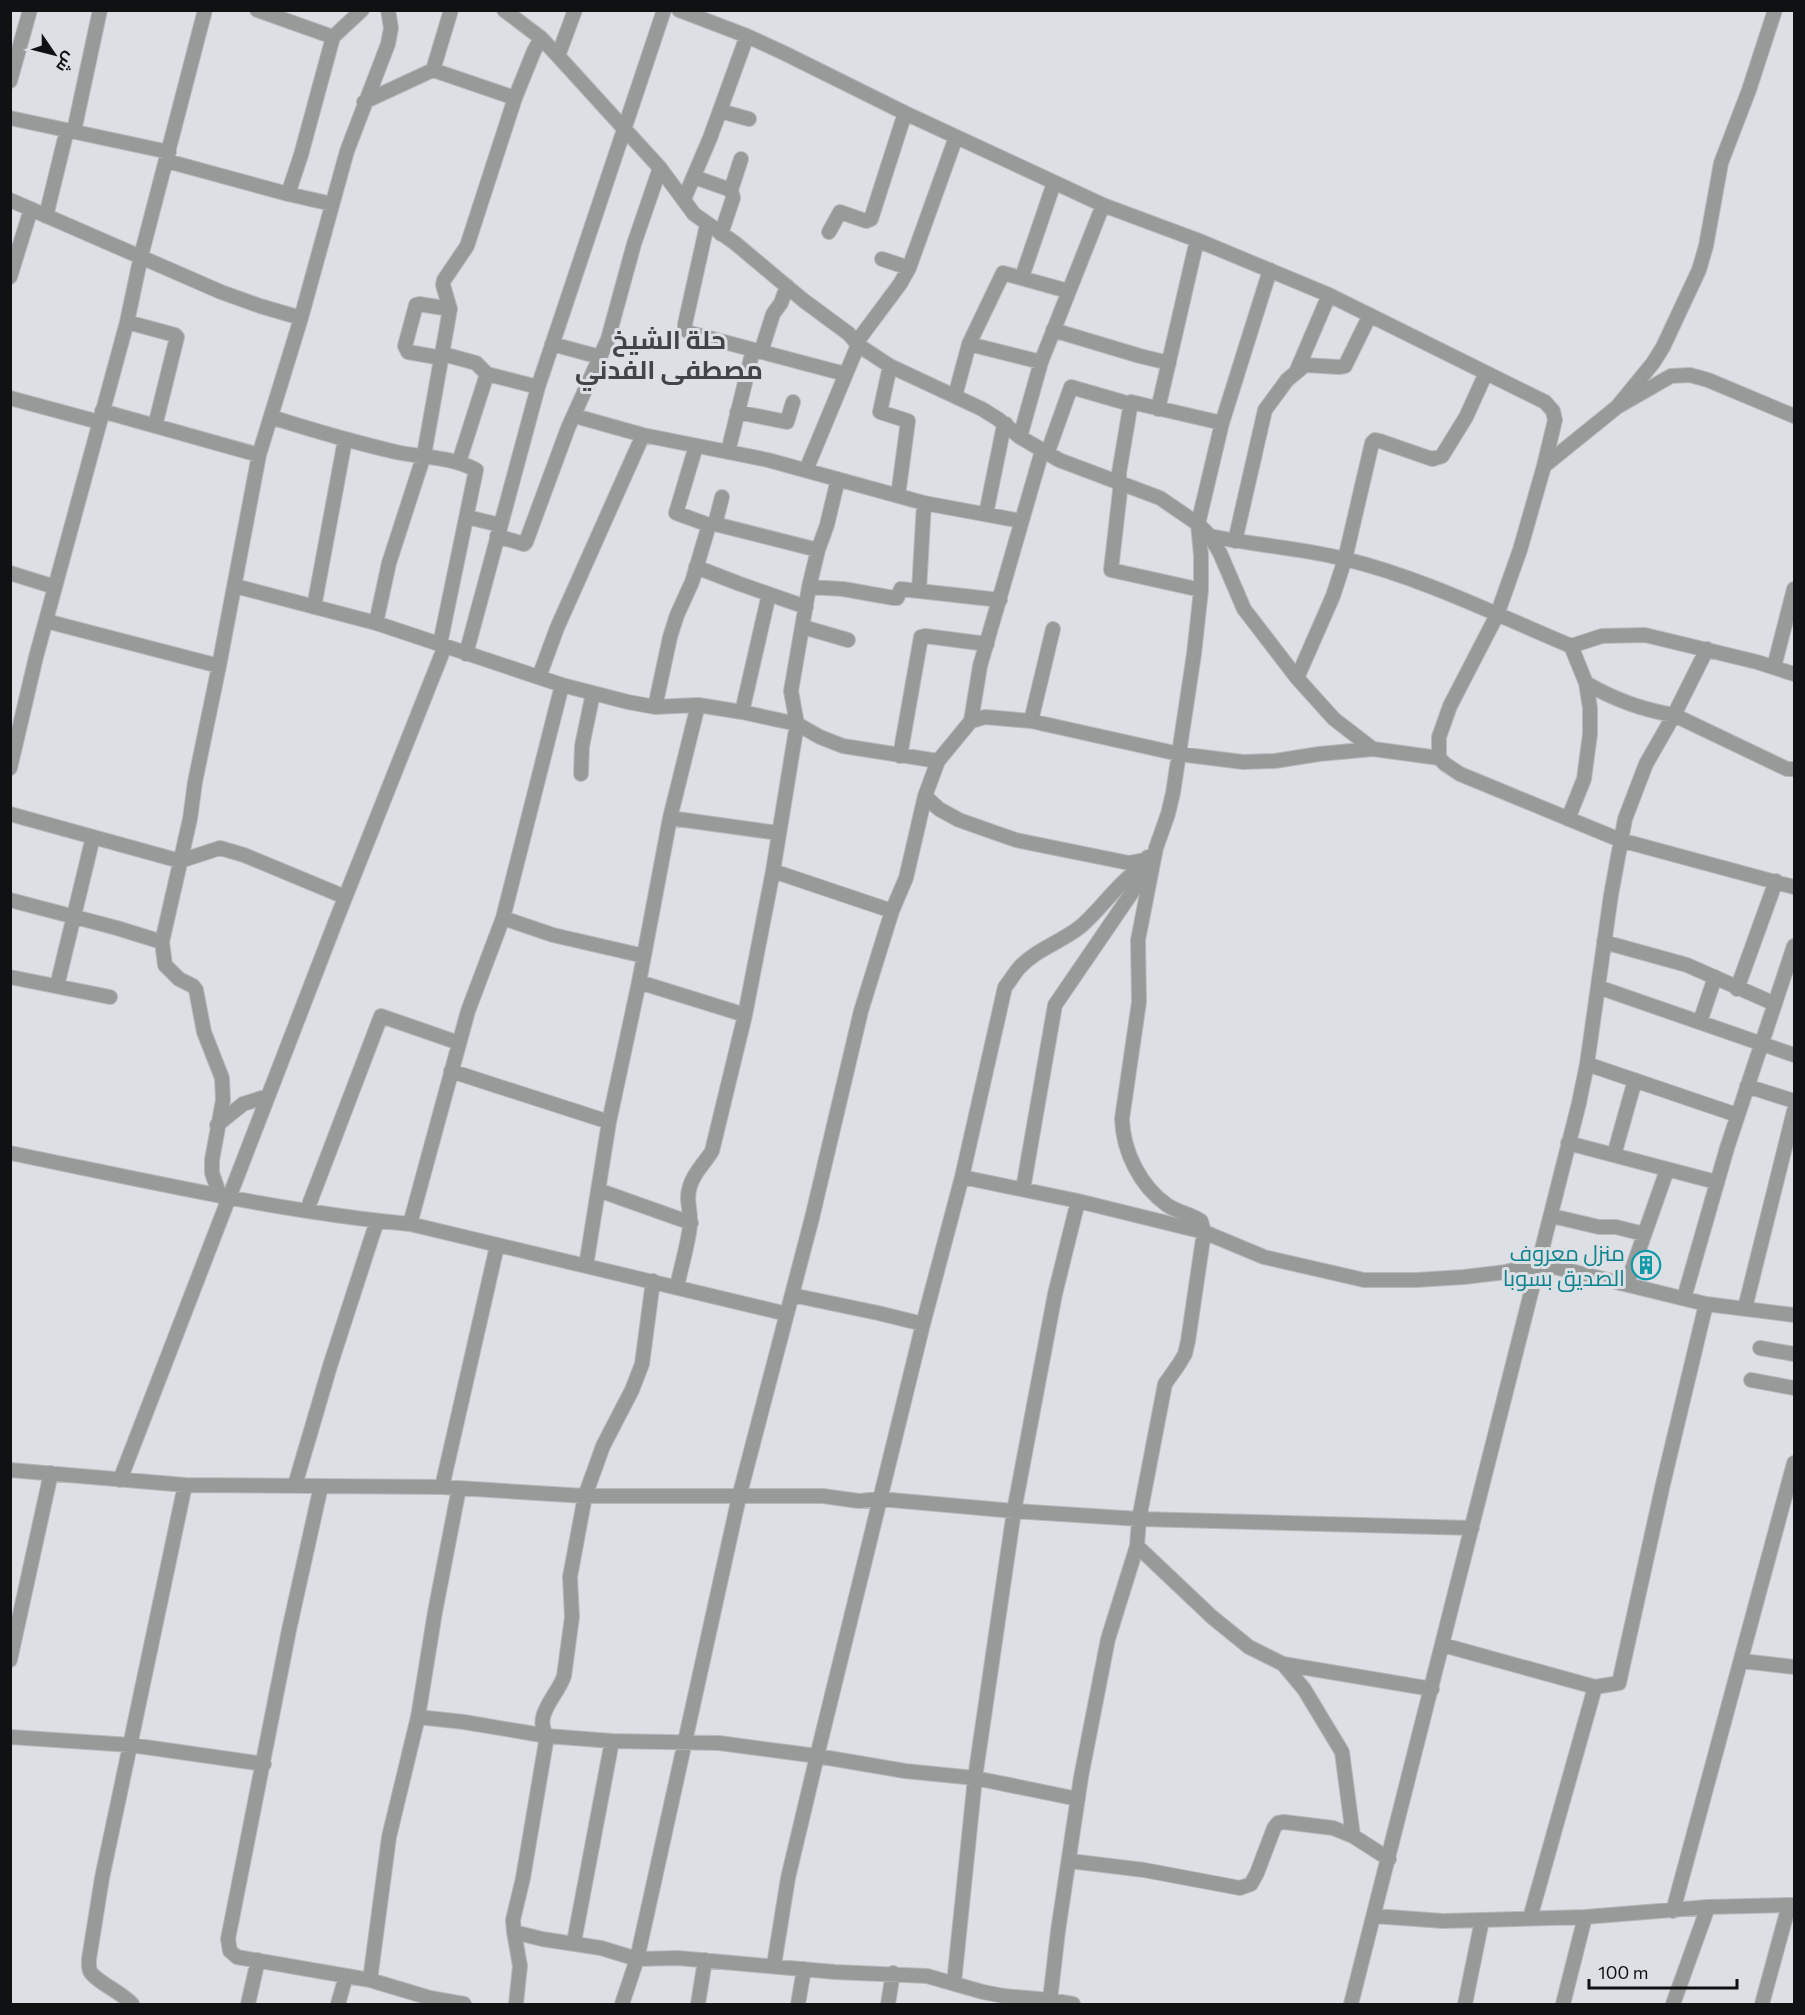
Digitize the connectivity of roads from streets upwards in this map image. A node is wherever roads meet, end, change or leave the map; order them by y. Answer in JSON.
{"nodes":[{"id":1,"x":30,"y":10,"type":"edge"},
{"id":2,"x":100,"y":10,"type":"edge"},
{"id":3,"x":205,"y":10,"type":"edge"},
{"id":4,"x":257,"y":10,"type":"edge"},
{"id":5,"x":362,"y":10,"type":"edge"},
{"id":6,"x":388,"y":10,"type":"edge"},
{"id":7,"x":451,"y":10,"type":"edge"},
{"id":8,"x":504,"y":10,"type":"edge"},
{"id":9,"x":575,"y":10,"type":"edge"},
{"id":10,"x":664,"y":10,"type":"edge"},
{"id":11,"x":679,"y":10,"type":"edge"},
{"id":12,"x":1775,"y":10,"type":"edge"},
{"id":13,"x":747,"y":36,"type":"junction"},
{"id":14,"x":333,"y":37,"type":"junction"},
{"id":15,"x":541,"y":38,"type":"junction"},
{"id":16,"x":558,"y":56,"type":"junction"},
{"id":17,"x":433,"y":70,"type":"junction"},
{"id":18,"x":10,"y":81,"type":"edge"},
{"id":19,"x":514,"y":98,"type":"junction"},
{"id":20,"x":364,"y":102,"type":"junction"},
{"id":21,"x":720,"y":111,"type":"junction"},
{"id":22,"x":905,"y":113,"type":"junction"},
{"id":23,"x":10,"y":118,"type":"edge"},
{"id":24,"x":749,"y":119,"type":"dead end"},
{"id":25,"x":625,"y":128,"type":"junction"},
{"id":26,"x":70,"y":131,"type":"junction"},
{"id":27,"x":956,"y":137,"type":"junction"},
{"id":28,"x":168,"y":156,"type":"junction"},
{"id":29,"x":741,"y":159,"type":"dead end"},
{"id":30,"x":660,"y":168,"type":"junction"},
{"id":31,"x":694,"y":177,"type":"junction"},
{"id":32,"x":1054,"y":183,"type":"junction"},
{"id":33,"x":731,"y":190,"type":"junction"},
{"id":34,"x":288,"y":194,"type":"junction"},
{"id":35,"x":684,"y":199,"type":"junction"},
{"id":36,"x":10,"y":201,"type":"edge"},
{"id":37,"x":332,"y":204,"type":"junction"},
{"id":38,"x":1103,"y":205,"type":"junction"},
{"id":39,"x":31,"y":209,"type":"junction"},
{"id":40,"x":46,"y":216,"type":"junction"},
{"id":41,"x":707,"y":225,"type":"junction"},
{"id":42,"x":829,"y":232,"type":"dead end"},
{"id":43,"x":721,"y":234,"type":"junction"},
{"id":44,"x":1197,"y":240,"type":"junction"},
{"id":45,"x":141,"y":256,"type":"junction"},
{"id":46,"x":882,"y":259,"type":"dead end"},
{"id":47,"x":909,"y":267,"type":"junction"},
{"id":48,"x":1270,"y":270,"type":"junction"},
{"id":49,"x":10,"y":277,"type":"edge"},
{"id":50,"x":1022,"y":277,"type":"junction"},
{"id":51,"x":787,"y":286,"type":"junction"},
{"id":52,"x":1068,"y":291,"type":"junction"},
{"id":53,"x":1329,"y":295,"type":"junction"},
{"id":54,"x":450,"y":309,"type":"junction"},
{"id":55,"x":1370,"y":315,"type":"junction"},
{"id":56,"x":301,"y":318,"type":"junction"},
{"id":57,"x":127,"y":322,"type":"junction"},
{"id":58,"x":1053,"y":330,"type":"junction"},
{"id":59,"x":552,"y":344,"type":"junction"},
{"id":60,"x":857,"y":344,"type":"junction"},
{"id":61,"x":969,"y":344,"type":"junction"},
{"id":62,"x":757,"y":351,"type":"junction"},
{"id":63,"x":443,"y":356,"type":"junction"},
{"id":64,"x":600,"y":357,"type":"junction"},
{"id":65,"x":1041,"y":362,"type":"junction"},
{"id":66,"x":1169,"y":363,"type":"junction"},
{"id":67,"x":890,"y":366,"type":"junction"},
{"id":68,"x":1297,"y":370,"type":"junction"},
{"id":69,"x":1486,"y":373,"type":"junction"},
{"id":70,"x":487,"y":374,"type":"junction"},
{"id":71,"x":845,"y":374,"type":"junction"},
{"id":72,"x":538,"y":387,"type":"junction"},
{"id":73,"x":955,"y":396,"type":"junction"},
{"id":74,"x":10,"y":398,"type":"edge"},
{"id":75,"x":793,"y":402,"type":"dead end"},
{"id":76,"x":1130,"y":404,"type":"junction"},
{"id":77,"x":1617,"y":406,"type":"junction"},
{"id":78,"x":1158,"y":409,"type":"junction"},
{"id":79,"x":737,"y":412,"type":"junction"},
{"id":80,"x":100,"y":416,"type":"junction"},
{"id":81,"x":575,"y":416,"type":"junction"},
{"id":82,"x":1794,"y":416,"type":"edge"},
{"id":83,"x":271,"y":417,"type":"junction"},
{"id":84,"x":1222,"y":423,"type":"junction"},
{"id":85,"x":1006,"y":424,"type":"junction"},
{"id":86,"x":155,"y":426,"type":"junction"},
{"id":87,"x":643,"y":435,"type":"junction"},
{"id":88,"x":1020,"y":437,"type":"junction"},
{"id":89,"x":345,"y":440,"type":"junction"},
{"id":90,"x":696,"y":446,"type":"junction"},
{"id":91,"x":728,"y":452,"type":"junction"},
{"id":92,"x":1045,"y":452,"type":"junction"},
{"id":93,"x":259,"y":455,"type":"junction"},
{"id":94,"x":424,"y":455,"type":"junction"},
{"id":95,"x":459,"y":462,"type":"junction"},
{"id":96,"x":1544,"y":466,"type":"junction"},
{"id":97,"x":806,"y":470,"type":"junction"},
{"id":98,"x":838,"y":479,"type":"junction"},
{"id":99,"x":1119,"y":482,"type":"junction"},
{"id":100,"x":898,"y":496,"type":"junction"},
{"id":101,"x":722,"y":497,"type":"dead end"},
{"id":102,"x":924,"y":503,"type":"junction"},
{"id":103,"x":986,"y":514,"type":"junction"},
{"id":104,"x":467,"y":517,"type":"junction"},
{"id":105,"x":1021,"y":521,"type":"junction"},
{"id":106,"x":712,"y":524,"type":"junction"},
{"id":107,"x":1198,"y":524,"type":"junction"},
{"id":108,"x":498,"y":530,"type":"junction"},
{"id":109,"x":1210,"y":536,"type":"junction"},
{"id":110,"x":1235,"y":541,"type":"junction"},
{"id":111,"x":818,"y":550,"type":"junction"},
{"id":112,"x":1345,"y":559,"type":"junction"},
{"id":113,"x":696,"y":567,"type":"junction"},
{"id":114,"x":10,"y":573,"type":"edge"},
{"id":115,"x":235,"y":586,"type":"junction"},
{"id":116,"x":809,"y":586,"type":"junction"},
{"id":117,"x":55,"y":587,"type":"junction"},
{"id":118,"x":1794,"y":589,"type":"edge"},
{"id":119,"x":1201,"y":590,"type":"junction"},
{"id":120,"x":919,"y":591,"type":"junction"},
{"id":121,"x":769,"y":594,"type":"junction"},
{"id":122,"x":1000,"y":600,"type":"junction"},
{"id":123,"x":314,"y":607,"type":"junction"},
{"id":124,"x":806,"y":607,"type":"junction"},
{"id":125,"x":1497,"y":615,"type":"junction"},
{"id":126,"x":46,"y":621,"type":"junction"},
{"id":127,"x":376,"y":623,"type":"junction"},
{"id":128,"x":803,"y":627,"type":"junction"},
{"id":129,"x":1053,"y":629,"type":"dead end"},
{"id":130,"x":848,"y":640,"type":"dead end"},
{"id":131,"x":987,"y":644,"type":"junction"},
{"id":132,"x":442,"y":645,"type":"junction"},
{"id":133,"x":1571,"y":646,"type":"junction"},
{"id":134,"x":1707,"y":650,"type":"junction"},
{"id":135,"x":466,"y":654,"type":"junction"},
{"id":136,"x":219,"y":666,"type":"junction"},
{"id":137,"x":1774,"y":667,"type":"junction"},
{"id":138,"x":1794,"y":674,"type":"edge"},
{"id":139,"x":539,"y":677,"type":"junction"},
{"id":140,"x":1297,"y":678,"type":"junction"},
{"id":141,"x":1586,"y":683,"type":"junction"},
{"id":142,"x":562,"y":685,"type":"junction"},
{"id":143,"x":592,"y":693,"type":"junction"},
{"id":144,"x":698,"y":705,"type":"junction"},
{"id":145,"x":655,"y":707,"type":"junction"},
{"id":146,"x":742,"y":712,"type":"junction"},
{"id":147,"x":1674,"y":715,"type":"junction"},
{"id":148,"x":971,"y":721,"type":"junction"},
{"id":149,"x":1031,"y":721,"type":"junction"},
{"id":150,"x":797,"y":724,"type":"junction"},
{"id":151,"x":1373,"y":749,"type":"junction"},
{"id":152,"x":1179,"y":754,"type":"junction"},
{"id":153,"x":900,"y":756,"type":"junction"},
{"id":154,"x":1439,"y":758,"type":"junction"},
{"id":155,"x":938,"y":762,"type":"junction"},
{"id":156,"x":10,"y":768,"type":"edge"},
{"id":157,"x":1794,"y":769,"type":"edge"},
{"id":158,"x":581,"y":774,"type":"dead end"},
{"id":159,"x":926,"y":796,"type":"junction"},
{"id":160,"x":10,"y":814,"type":"edge"},
{"id":161,"x":670,"y":818,"type":"junction"},
{"id":162,"x":1568,"y":819,"type":"junction"},
{"id":163,"x":778,"y":833,"type":"junction"},
{"id":164,"x":93,"y":837,"type":"junction"},
{"id":165,"x":1620,"y":840,"type":"junction"},
{"id":166,"x":1156,"y":848,"type":"junction"},
{"id":167,"x":180,"y":861,"type":"junction"},
{"id":168,"x":1144,"y":864,"type":"junction"},
{"id":169,"x":773,"y":871,"type":"junction"},
{"id":170,"x":1776,"y":881,"type":"junction"},
{"id":171,"x":1794,"y":887,"type":"edge"},
{"id":172,"x":345,"y":897,"type":"junction"},
{"id":173,"x":10,"y":900,"type":"edge"},
{"id":174,"x":892,"y":911,"type":"junction"},
{"id":175,"x":73,"y":917,"type":"junction"},
{"id":176,"x":503,"y":918,"type":"junction"},
{"id":177,"x":162,"y":942,"type":"junction"},
{"id":178,"x":1604,"y":942,"type":"junction"},
{"id":179,"x":1794,"y":946,"type":"edge"},
{"id":180,"x":644,"y":956,"type":"junction"},
{"id":181,"x":10,"y":977,"type":"edge"},
{"id":182,"x":1715,"y":977,"type":"junction"},
{"id":183,"x":639,"y":982,"type":"junction"},
{"id":184,"x":57,"y":986,"type":"junction"},
{"id":185,"x":1598,"y":987,"type":"junction"},
{"id":186,"x":1737,"y":988,"type":"junction"},
{"id":187,"x":110,"y":997,"type":"dead end"},
{"id":188,"x":1775,"y":1004,"type":"junction"},
{"id":189,"x":745,"y":1015,"type":"junction"},
{"id":190,"x":1700,"y":1022,"type":"junction"},
{"id":191,"x":459,"y":1043,"type":"junction"},
{"id":192,"x":1761,"y":1044,"type":"junction"},
{"id":193,"x":1794,"y":1055,"type":"edge"},
{"id":194,"x":1587,"y":1064,"type":"junction"},
{"id":195,"x":451,"y":1071,"type":"junction"},
{"id":196,"x":1635,"y":1080,"type":"junction"},
{"id":197,"x":1747,"y":1086,"type":"junction"},
{"id":198,"x":268,"y":1096,"type":"junction"},
{"id":199,"x":1794,"y":1101,"type":"edge"},
{"id":200,"x":1794,"y":1111,"type":"edge"},
{"id":201,"x":1737,"y":1115,"type":"junction"},
{"id":202,"x":609,"y":1122,"type":"junction"},
{"id":203,"x":217,"y":1125,"type":"junction"},
{"id":204,"x":1568,"y":1143,"type":"junction"},
{"id":205,"x":10,"y":1153,"type":"edge"},
{"id":206,"x":1614,"y":1155,"type":"junction"},
{"id":207,"x":1667,"y":1170,"type":"junction"},
{"id":208,"x":962,"y":1177,"type":"junction"},
{"id":209,"x":1716,"y":1182,"type":"junction"},
{"id":210,"x":1023,"y":1189,"type":"junction"},
{"id":211,"x":598,"y":1191,"type":"junction"},
{"id":212,"x":225,"y":1197,"type":"junction"},
{"id":213,"x":1078,"y":1201,"type":"junction"},
{"id":214,"x":308,"y":1210,"type":"junction"},
{"id":215,"x":1551,"y":1216,"type":"junction"},
{"id":216,"x":377,"y":1221,"type":"junction"},
{"id":217,"x":690,"y":1222,"type":"junction"},
{"id":218,"x":410,"y":1224,"type":"junction"},
{"id":219,"x":1204,"y":1232,"type":"junction"},
{"id":220,"x":1644,"y":1234,"type":"junction"},
{"id":221,"x":497,"y":1246,"type":"junction"},
{"id":222,"x":1538,"y":1263,"type":"junction"},
{"id":223,"x":586,"y":1266,"type":"junction"},
{"id":224,"x":652,"y":1281,"type":"junction"},
{"id":225,"x":1627,"y":1284,"type":"junction"},
{"id":226,"x":677,"y":1287,"type":"junction"},
{"id":227,"x":792,"y":1295,"type":"junction"},
{"id":228,"x":1684,"y":1298,"type":"junction"},
{"id":229,"x":1706,"y":1304,"type":"junction"},
{"id":230,"x":1745,"y":1308,"type":"junction"},
{"id":231,"x":787,"y":1314,"type":"junction"},
{"id":232,"x":1794,"y":1315,"type":"edge"},
{"id":233,"x":923,"y":1324,"type":"junction"},
{"id":234,"x":1760,"y":1347,"type":"dead end"},
{"id":235,"x":1794,"y":1354,"type":"edge"},
{"id":236,"x":1751,"y":1380,"type":"dead end"},
{"id":237,"x":1794,"y":1388,"type":"edge"},
{"id":238,"x":1794,"y":1463,"type":"edge"},
{"id":239,"x":10,"y":1470,"type":"edge"},
{"id":240,"x":51,"y":1473,"type":"junction"},
{"id":241,"x":120,"y":1480,"type":"junction"},
{"id":242,"x":185,"y":1485,"type":"junction"},
{"id":243,"x":295,"y":1485,"type":"junction"},
{"id":244,"x":321,"y":1486,"type":"junction"},
{"id":245,"x":442,"y":1487,"type":"junction"},
{"id":246,"x":459,"y":1488,"type":"junction"},
{"id":247,"x":585,"y":1496,"type":"junction"},
{"id":248,"x":739,"y":1497,"type":"junction"},
{"id":249,"x":880,"y":1500,"type":"junction"},
{"id":250,"x":1014,"y":1511,"type":"junction"},
{"id":251,"x":1140,"y":1519,"type":"junction"},
{"id":252,"x":1472,"y":1528,"type":"junction"},
{"id":253,"x":1137,"y":1546,"type":"junction"},
{"id":254,"x":1443,"y":1645,"type":"junction"},
{"id":255,"x":10,"y":1660,"type":"edge"},
{"id":256,"x":1742,"y":1661,"type":"junction"},
{"id":257,"x":1283,"y":1664,"type":"junction"},
{"id":258,"x":1794,"y":1667,"type":"edge"},
{"id":259,"x":1595,"y":1687,"type":"junction"},
{"id":260,"x":1432,"y":1689,"type":"junction"},
{"id":261,"x":418,"y":1717,"type":"junction"},
{"id":262,"x":547,"y":1736,"type":"junction"},
{"id":263,"x":10,"y":1737,"type":"edge"},
{"id":264,"x":612,"y":1742,"type":"junction"},
{"id":265,"x":685,"y":1744,"type":"junction"},
{"id":266,"x":131,"y":1745,"type":"junction"},
{"id":267,"x":817,"y":1756,"type":"junction"},
{"id":268,"x":264,"y":1764,"type":"junction"},
{"id":269,"x":975,"y":1778,"type":"junction"},
{"id":270,"x":1078,"y":1799,"type":"junction"},
{"id":271,"x":1353,"y":1836,"type":"junction"},
{"id":272,"x":1389,"y":1859,"type":"junction"},
{"id":273,"x":1070,"y":1861,"type":"junction"},
{"id":274,"x":1792,"y":1905,"type":"edge"},
{"id":275,"x":1708,"y":1907,"type":"junction"},
{"id":276,"x":1673,"y":1911,"type":"junction"},
{"id":277,"x":1374,"y":1916,"type":"junction"},
{"id":278,"x":1585,"y":1917,"type":"junction"},
{"id":279,"x":1530,"y":1918,"type":"junction"},
{"id":280,"x":1482,"y":1920,"type":"junction"},
{"id":281,"x":514,"y":1932,"type":"junction"},
{"id":282,"x":573,"y":1942,"type":"junction"},
{"id":283,"x":637,"y":1959,"type":"junction"},
{"id":284,"x":258,"y":1960,"type":"junction"},
{"id":285,"x":705,"y":1960,"type":"junction"},
{"id":286,"x":774,"y":1965,"type":"junction"},
{"id":287,"x":804,"y":1969,"type":"junction"},
{"id":288,"x":893,"y":1973,"type":"junction"},
{"id":289,"x":346,"y":1976,"type":"junction"},
{"id":290,"x":370,"y":1980,"type":"junction"},
{"id":291,"x":954,"y":1983,"type":"junction"},
{"id":292,"x":982,"y":1998,"type":"edge"},
{"id":293,"x":1050,"y":2000,"type":"junction"},
{"id":294,"x":429,"y":2001,"type":"edge"},
{"id":295,"x":132,"y":2004,"type":"edge"},
{"id":296,"x":248,"y":2004,"type":"edge"},
{"id":297,"x":338,"y":2004,"type":"edge"},
{"id":298,"x":464,"y":2004,"type":"edge"},
{"id":299,"x":516,"y":2004,"type":"edge"},
{"id":300,"x":622,"y":2004,"type":"edge"},
{"id":301,"x":698,"y":2004,"type":"edge"},
{"id":302,"x":798,"y":2004,"type":"edge"},
{"id":303,"x":888,"y":2004,"type":"edge"},
{"id":304,"x":1072,"y":2004,"type":"edge"},
{"id":305,"x":1351,"y":2004,"type":"edge"},
{"id":306,"x":1465,"y":2004,"type":"edge"},
{"id":307,"x":1563,"y":2004,"type":"edge"},
{"id":308,"x":1673,"y":2004,"type":"edge"},
{"id":309,"x":1762,"y":2004,"type":"edge"}],
"edges":[{"from":1,"to":18,"type":"street"},
{"from":2,"to":26,"type":"street"},
{"from":3,"to":28,"type":"street"},
{"from":4,"to":14,"type":"street"},
{"from":5,"to":14,"type":"street"},
{"from":6,"to":20,"type":"street"},
{"from":7,"to":17,"type":"street"},
{"from":8,"to":15,"type":"street"},
{"from":9,"to":16,"type":"street"},
{"from":10,"to":25,"type":"street"},
{"from":11,"to":13,"type":"street"},
{"from":12,"to":77,"type":"street"},
{"from":13,"to":21,"type":"street"},
{"from":13,"to":22,"type":"street"},
{"from":14,"to":34,"type":"street"},
{"from":15,"to":16,"type":"street"},
{"from":15,"to":19,"type":"street"},
{"from":16,"to":25,"type":"street"},
{"from":17,"to":19,"type":"street"},
{"from":17,"to":20,"type":"street"},
{"from":19,"to":54,"type":"street"},
{"from":20,"to":37,"type":"street"},
{"from":21,"to":24,"type":"street"},
{"from":21,"to":31,"type":"street"},
{"from":22,"to":27,"type":"street"},
{"from":22,"to":42,"type":"street"},
{"from":23,"to":26,"type":"street"},
{"from":25,"to":30,"type":"street"},
{"from":25,"to":59,"type":"street"},
{"from":26,"to":28,"type":"street"},
{"from":26,"to":40,"type":"street"},
{"from":27,"to":32,"type":"street"},
{"from":27,"to":47,"type":"street"},
{"from":28,"to":34,"type":"street"},
{"from":28,"to":45,"type":"street"},
{"from":29,"to":33,"type":"street"},
{"from":30,"to":35,"type":"street"},
{"from":30,"to":64,"type":"street"},
{"from":31,"to":33,"type":"street"},
{"from":31,"to":35,"type":"street"},
{"from":32,"to":38,"type":"street"},
{"from":32,"to":50,"type":"street"},
{"from":33,"to":43,"type":"street"},
{"from":34,"to":37,"type":"street"},
{"from":35,"to":41,"type":"street"},
{"from":36,"to":39,"type":"street"},
{"from":37,"to":56,"type":"street"},
{"from":38,"to":44,"type":"street"},
{"from":38,"to":52,"type":"street"},
{"from":39,"to":40,"type":"street"},
{"from":39,"to":49,"type":"street"},
{"from":40,"to":45,"type":"street"},
{"from":41,"to":43,"type":"street"},
{"from":41,"to":62,"type":"street"},
{"from":43,"to":51,"type":"street"},
{"from":44,"to":48,"type":"street"},
{"from":44,"to":66,"type":"street"},
{"from":45,"to":56,"type":"street"},
{"from":45,"to":57,"type":"street"},
{"from":46,"to":47,"type":"street"},
{"from":47,"to":60,"type":"street"},
{"from":48,"to":53,"type":"street"},
{"from":48,"to":84,"type":"street"},
{"from":50,"to":52,"type":"street"},
{"from":50,"to":61,"type":"street"},
{"from":51,"to":60,"type":"street"},
{"from":51,"to":62,"type":"street"},
{"from":52,"to":58,"type":"street"},
{"from":53,"to":55,"type":"street"},
{"from":53,"to":68,"type":"street"},
{"from":54,"to":63,"type":"street"},
{"from":54,"to":63,"type":"street"},
{"from":55,"to":68,"type":"street"},
{"from":55,"to":69,"type":"street"},
{"from":56,"to":83,"type":"street"},
{"from":57,"to":80,"type":"street"},
{"from":57,"to":86,"type":"street"},
{"from":58,"to":65,"type":"street"},
{"from":58,"to":66,"type":"street"},
{"from":59,"to":64,"type":"street"},
{"from":59,"to":72,"type":"street"},
{"from":60,"to":67,"type":"street"},
{"from":60,"to":71,"type":"street"},
{"from":61,"to":65,"type":"street"},
{"from":61,"to":73,"type":"street"},
{"from":62,"to":71,"type":"street"},
{"from":62,"to":79,"type":"street"},
{"from":63,"to":70,"type":"street"},
{"from":63,"to":94,"type":"street"},
{"from":64,"to":81,"type":"street"},
{"from":65,"to":88,"type":"street"},
{"from":66,"to":78,"type":"street"},
{"from":67,"to":73,"type":"street"},
{"from":67,"to":100,"type":"street"},
{"from":68,"to":110,"type":"street"},
{"from":69,"to":96,"type":"street"},
{"from":69,"to":112,"type":"street"},
{"from":70,"to":72,"type":"street"},
{"from":70,"to":95,"type":"street"},
{"from":71,"to":97,"type":"street"},
{"from":72,"to":108,"type":"street"},
{"from":73,"to":85,"type":"street"},
{"from":74,"to":80,"type":"street"},
{"from":75,"to":79,"type":"street"},
{"from":76,"to":78,"type":"street"},
{"from":76,"to":92,"type":"street"},
{"from":76,"to":99,"type":"street"},
{"from":77,"to":82,"type":"street"},
{"from":77,"to":96,"type":"street"},
{"from":78,"to":84,"type":"street"},
{"from":79,"to":91,"type":"street"},
{"from":80,"to":86,"type":"street"},
{"from":80,"to":117,"type":"street"},
{"from":81,"to":87,"type":"street"},
{"from":81,"to":108,"type":"street"},
{"from":83,"to":89,"type":"street"},
{"from":83,"to":93,"type":"street"},
{"from":84,"to":107,"type":"street"},
{"from":85,"to":88,"type":"street"},
{"from":85,"to":103,"type":"street"},
{"from":86,"to":93,"type":"street"},
{"from":87,"to":90,"type":"street"},
{"from":87,"to":139,"type":"street"},
{"from":88,"to":92,"type":"street"},
{"from":89,"to":94,"type":"street"},
{"from":89,"to":123,"type":"street"},
{"from":90,"to":91,"type":"street"},
{"from":90,"to":106,"type":"street"},
{"from":91,"to":97,"type":"street"},
{"from":92,"to":99,"type":"street"},
{"from":92,"to":105,"type":"street"},
{"from":93,"to":115,"type":"street"},
{"from":94,"to":95,"type":"street"},
{"from":94,"to":127,"type":"street"},
{"from":95,"to":104,"type":"street"},
{"from":96,"to":125,"type":"street"},
{"from":97,"to":98,"type":"street"},
{"from":98,"to":100,"type":"street"},
{"from":98,"to":111,"type":"street"},
{"from":99,"to":107,"type":"street"},
{"from":99,"to":119,"type":"street"},
{"from":100,"to":102,"type":"street"},
{"from":101,"to":106,"type":"street"},
{"from":102,"to":103,"type":"street"},
{"from":102,"to":120,"type":"street"},
{"from":103,"to":105,"type":"street"},
{"from":104,"to":108,"type":"street"},
{"from":104,"to":132,"type":"street"},
{"from":105,"to":122,"type":"street"},
{"from":106,"to":111,"type":"street"},
{"from":106,"to":113,"type":"street"},
{"from":107,"to":109,"type":"street"},
{"from":107,"to":119,"type":"street"},
{"from":108,"to":135,"type":"street"},
{"from":109,"to":110,"type":"street"},
{"from":109,"to":140,"type":"street"},
{"from":110,"to":112,"type":"street"},
{"from":111,"to":116,"type":"street"},
{"from":112,"to":125,"type":"street"},
{"from":112,"to":140,"type":"street"},
{"from":113,"to":121,"type":"street"},
{"from":113,"to":145,"type":"street"},
{"from":114,"to":117,"type":"street"},
{"from":115,"to":123,"type":"street"},
{"from":115,"to":136,"type":"street"},
{"from":116,"to":120,"type":"street"},
{"from":116,"to":124,"type":"street"},
{"from":117,"to":126,"type":"street"},
{"from":118,"to":137,"type":"street"},
{"from":119,"to":152,"type":"street"},
{"from":120,"to":122,"type":"street"},
{"from":121,"to":124,"type":"street"},
{"from":121,"to":146,"type":"street"},
{"from":122,"to":131,"type":"street"},
{"from":123,"to":127,"type":"street"},
{"from":124,"to":128,"type":"street"},
{"from":125,"to":133,"type":"street"},
{"from":125,"to":154,"type":"street"},
{"from":126,"to":136,"type":"street"},
{"from":126,"to":156,"type":"street"},
{"from":127,"to":132,"type":"street"},
{"from":128,"to":130,"type":"street"},
{"from":128,"to":150,"type":"street"},
{"from":129,"to":149,"type":"street"},
{"from":131,"to":148,"type":"street"},
{"from":131,"to":153,"type":"street"},
{"from":132,"to":135,"type":"street"},
{"from":132,"to":172,"type":"street"},
{"from":133,"to":134,"type":"street"},
{"from":133,"to":141,"type":"street"},
{"from":134,"to":137,"type":"street"},
{"from":134,"to":147,"type":"street"},
{"from":135,"to":139,"type":"street"},
{"from":136,"to":167,"type":"street"},
{"from":137,"to":138,"type":"street"},
{"from":139,"to":142,"type":"street"},
{"from":140,"to":151,"type":"street"},
{"from":141,"to":147,"type":"street"},
{"from":141,"to":162,"type":"street"},
{"from":142,"to":143,"type":"street"},
{"from":142,"to":176,"type":"street"},
{"from":143,"to":145,"type":"street"},
{"from":143,"to":158,"type":"street"},
{"from":144,"to":145,"type":"street"},
{"from":144,"to":146,"type":"street"},
{"from":144,"to":161,"type":"street"},
{"from":146,"to":150,"type":"street"},
{"from":147,"to":157,"type":"street"},
{"from":147,"to":165,"type":"street"},
{"from":148,"to":149,"type":"street"},
{"from":148,"to":155,"type":"street"},
{"from":149,"to":152,"type":"street"},
{"from":150,"to":153,"type":"street"},
{"from":150,"to":163,"type":"street"},
{"from":151,"to":152,"type":"street"},
{"from":151,"to":154,"type":"street"},
{"from":152,"to":166,"type":"street"},
{"from":153,"to":155,"type":"street"},
{"from":154,"to":162,"type":"street"},
{"from":155,"to":159,"type":"street"},
{"from":159,"to":168,"type":"street"},
{"from":159,"to":174,"type":"street"},
{"from":160,"to":164,"type":"street"},
{"from":161,"to":163,"type":"street"},
{"from":161,"to":180,"type":"street"},
{"from":162,"to":165,"type":"street"},
{"from":163,"to":169,"type":"street"},
{"from":164,"to":167,"type":"street"},
{"from":164,"to":175,"type":"street"},
{"from":165,"to":170,"type":"street"},
{"from":165,"to":178,"type":"street"},
{"from":166,"to":168,"type":"street"},
{"from":166,"to":219,"type":"street"},
{"from":167,"to":172,"type":"street"},
{"from":167,"to":177,"type":"street"},
{"from":168,"to":208,"type":"street"},
{"from":168,"to":210,"type":"street"},
{"from":169,"to":174,"type":"street"},
{"from":169,"to":189,"type":"street"},
{"from":170,"to":171,"type":"street"},
{"from":170,"to":186,"type":"street"},
{"from":172,"to":198,"type":"street"},
{"from":173,"to":175,"type":"street"},
{"from":174,"to":227,"type":"street"},
{"from":175,"to":177,"type":"street"},
{"from":175,"to":184,"type":"street"},
{"from":176,"to":180,"type":"street"},
{"from":176,"to":191,"type":"street"},
{"from":177,"to":203,"type":"street"},
{"from":178,"to":182,"type":"street"},
{"from":178,"to":185,"type":"street"},
{"from":179,"to":188,"type":"street"},
{"from":180,"to":183,"type":"street"},
{"from":181,"to":184,"type":"street"},
{"from":182,"to":186,"type":"street"},
{"from":182,"to":190,"type":"street"},
{"from":183,"to":189,"type":"street"},
{"from":183,"to":202,"type":"street"},
{"from":184,"to":187,"type":"street"},
{"from":185,"to":190,"type":"street"},
{"from":185,"to":194,"type":"street"},
{"from":186,"to":188,"type":"street"},
{"from":188,"to":192,"type":"street"},
{"from":189,"to":217,"type":"street"},
{"from":190,"to":192,"type":"street"},
{"from":191,"to":195,"type":"street"},
{"from":191,"to":214,"type":"street"},
{"from":192,"to":193,"type":"street"},
{"from":192,"to":197,"type":"street"},
{"from":194,"to":196,"type":"street"},
{"from":194,"to":204,"type":"street"},
{"from":195,"to":202,"type":"street"},
{"from":195,"to":218,"type":"street"},
{"from":196,"to":201,"type":"street"},
{"from":196,"to":206,"type":"street"},
{"from":197,"to":199,"type":"street"},
{"from":197,"to":201,"type":"street"},
{"from":198,"to":203,"type":"street"},
{"from":198,"to":212,"type":"street"},
{"from":200,"to":230,"type":"street"},
{"from":201,"to":209,"type":"street"},
{"from":202,"to":211,"type":"street"},
{"from":203,"to":212,"type":"street"},
{"from":204,"to":206,"type":"street"},
{"from":204,"to":215,"type":"street"},
{"from":205,"to":212,"type":"street"},
{"from":206,"to":207,"type":"street"},
{"from":207,"to":209,"type":"street"},
{"from":207,"to":220,"type":"street"},
{"from":208,"to":210,"type":"street"},
{"from":208,"to":233,"type":"street"},
{"from":209,"to":228,"type":"street"},
{"from":210,"to":213,"type":"street"},
{"from":211,"to":217,"type":"street"},
{"from":211,"to":223,"type":"street"},
{"from":212,"to":214,"type":"street"},
{"from":212,"to":241,"type":"street"},
{"from":213,"to":219,"type":"street"},
{"from":213,"to":250,"type":"street"},
{"from":214,"to":216,"type":"street"},
{"from":215,"to":220,"type":"street"},
{"from":215,"to":222,"type":"street"},
{"from":216,"to":218,"type":"street"},
{"from":216,"to":243,"type":"street"},
{"from":217,"to":226,"type":"street"},
{"from":218,"to":221,"type":"street"},
{"from":219,"to":222,"type":"street"},
{"from":219,"to":251,"type":"street"},
{"from":220,"to":225,"type":"street"},
{"from":221,"to":223,"type":"street"},
{"from":221,"to":245,"type":"street"},
{"from":222,"to":225,"type":"street"},
{"from":222,"to":252,"type":"street"},
{"from":223,"to":224,"type":"street"},
{"from":224,"to":226,"type":"street"},
{"from":224,"to":247,"type":"street"},
{"from":225,"to":228,"type":"street"},
{"from":226,"to":231,"type":"street"},
{"from":227,"to":231,"type":"street"},
{"from":227,"to":233,"type":"street"},
{"from":228,"to":229,"type":"street"},
{"from":229,"to":230,"type":"street"},
{"from":229,"to":259,"type":"street"},
{"from":230,"to":232,"type":"street"},
{"from":231,"to":248,"type":"street"},
{"from":233,"to":249,"type":"street"},
{"from":234,"to":235,"type":"street"},
{"from":236,"to":237,"type":"street"},
{"from":238,"to":256,"type":"street"},
{"from":239,"to":240,"type":"street"},
{"from":240,"to":241,"type":"street"},
{"from":240,"to":255,"type":"street"},
{"from":241,"to":242,"type":"street"},
{"from":242,"to":243,"type":"street"},
{"from":242,"to":266,"type":"street"},
{"from":243,"to":244,"type":"street"},
{"from":244,"to":245,"type":"street"},
{"from":244,"to":268,"type":"street"},
{"from":245,"to":246,"type":"street"},
{"from":246,"to":247,"type":"street"},
{"from":246,"to":261,"type":"street"},
{"from":247,"to":248,"type":"street"},
{"from":247,"to":262,"type":"street"},
{"from":248,"to":249,"type":"street"},
{"from":248,"to":265,"type":"street"},
{"from":249,"to":250,"type":"street"},
{"from":249,"to":267,"type":"street"},
{"from":250,"to":251,"type":"street"},
{"from":250,"to":269,"type":"street"},
{"from":251,"to":252,"type":"street"},
{"from":251,"to":253,"type":"street"},
{"from":252,"to":254,"type":"street"},
{"from":253,"to":257,"type":"street"},
{"from":253,"to":270,"type":"street"},
{"from":254,"to":259,"type":"street"},
{"from":254,"to":260,"type":"street"},
{"from":256,"to":258,"type":"street"},
{"from":256,"to":276,"type":"street"},
{"from":257,"to":260,"type":"street"},
{"from":257,"to":271,"type":"street"},
{"from":259,"to":279,"type":"street"},
{"from":260,"to":272,"type":"street"},
{"from":261,"to":262,"type":"street"},
{"from":261,"to":290,"type":"street"},
{"from":262,"to":264,"type":"street"},
{"from":262,"to":281,"type":"street"},
{"from":263,"to":266,"type":"street"},
{"from":264,"to":265,"type":"street"},
{"from":264,"to":282,"type":"street"},
{"from":265,"to":267,"type":"street"},
{"from":265,"to":283,"type":"street"},
{"from":266,"to":268,"type":"street"},
{"from":266,"to":295,"type":"street"},
{"from":267,"to":269,"type":"street"},
{"from":267,"to":286,"type":"street"},
{"from":268,"to":284,"type":"street"},
{"from":269,"to":270,"type":"street"},
{"from":269,"to":291,"type":"street"},
{"from":270,"to":273,"type":"street"},
{"from":271,"to":272,"type":"street"},
{"from":271,"to":273,"type":"street"},
{"from":272,"to":277,"type":"street"},
{"from":273,"to":293,"type":"street"},
{"from":274,"to":275,"type":"street"},
{"from":274,"to":309,"type":"street"},
{"from":275,"to":276,"type":"street"},
{"from":275,"to":308,"type":"street"},
{"from":276,"to":278,"type":"street"},
{"from":277,"to":280,"type":"street"},
{"from":277,"to":305,"type":"street"},
{"from":278,"to":279,"type":"street"},
{"from":278,"to":307,"type":"street"},
{"from":279,"to":280,"type":"street"},
{"from":280,"to":306,"type":"street"},
{"from":281,"to":282,"type":"street"},
{"from":281,"to":299,"type":"street"},
{"from":282,"to":283,"type":"street"},
{"from":283,"to":285,"type":"street"},
{"from":283,"to":300,"type":"street"},
{"from":284,"to":289,"type":"street"},
{"from":284,"to":296,"type":"street"},
{"from":285,"to":286,"type":"street"},
{"from":285,"to":301,"type":"street"},
{"from":286,"to":287,"type":"street"},
{"from":287,"to":288,"type":"street"},
{"from":287,"to":302,"type":"street"},
{"from":288,"to":291,"type":"street"},
{"from":288,"to":303,"type":"street"},
{"from":289,"to":290,"type":"street"},
{"from":289,"to":297,"type":"street"},
{"from":290,"to":294,"type":"street"},
{"from":291,"to":292,"type":"street"},
{"from":292,"to":293,"type":"street"},
{"from":293,"to":304,"type":"street"},
{"from":294,"to":298,"type":"street"}]}
